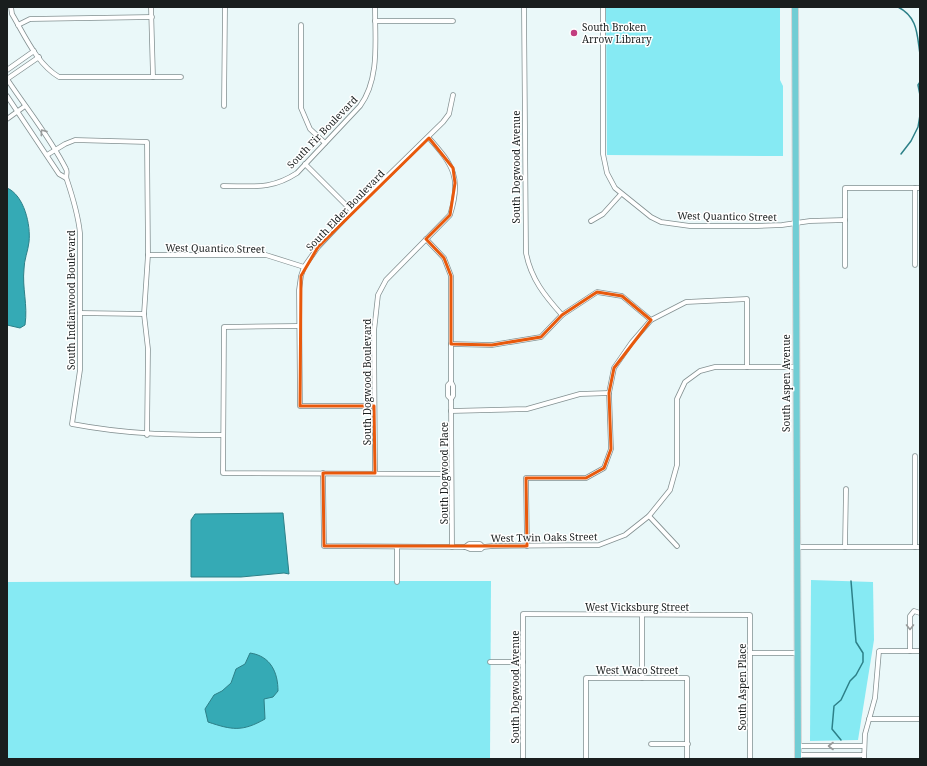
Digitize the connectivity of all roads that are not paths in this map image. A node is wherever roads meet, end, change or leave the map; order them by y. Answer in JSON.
{"nodes":[{"id":1,"x":11,"y":7,"type":"edge"},
{"id":2,"x":152,"y":7,"type":"edge"},
{"id":3,"x":225,"y":7,"type":"edge"},
{"id":4,"x":375,"y":7,"type":"edge"},
{"id":5,"x":524,"y":7,"type":"edge"},
{"id":6,"x":603,"y":7,"type":"edge"},
{"id":7,"x":795,"y":7,"type":"edge"},
{"id":8,"x":152,"y":17,"type":"junction"},
{"id":9,"x":375,"y":21,"type":"junction"},
{"id":10,"x":453,"y":21,"type":"dead end"},
{"id":11,"x":18,"y":25,"type":"junction"},
{"id":12,"x":301,"y":25,"type":"dead end"},
{"id":13,"x":34,"y":51,"type":"junction"},
{"id":14,"x":38,"y":57,"type":"junction"},
{"id":15,"x":20,"y":61,"type":"junction"},
{"id":16,"x":24,"y":67,"type":"junction"},
{"id":17,"x":7,"y":70,"type":"edge"},
{"id":18,"x":153,"y":77,"type":"junction"},
{"id":19,"x":181,"y":77,"type":"dead end"},
{"id":20,"x":7,"y":79,"type":"edge"},
{"id":21,"x":453,"y":95,"type":"dead end"},
{"id":22,"x":7,"y":96,"type":"edge"},
{"id":23,"x":25,"y":106,"type":"junction"},
{"id":24,"x":224,"y":106,"type":"dead end"},
{"id":25,"x":17,"y":112,"type":"junction"},
{"id":26,"x":7,"y":118,"type":"edge"},
{"id":27,"x":429,"y":138,"type":"junction"},
{"id":28,"x":325,"y":143,"type":"junction"},
{"id":29,"x":55,"y":150,"type":"junction"},
{"id":30,"x":47,"y":155,"type":"junction"},
{"id":31,"x":305,"y":164,"type":"junction"},
{"id":32,"x":66,"y":178,"type":"junction"},
{"id":33,"x":223,"y":186,"type":"dead end"},
{"id":34,"x":915,"y":188,"type":"junction"},
{"id":35,"x":920,"y":188,"type":"edge"},
{"id":36,"x":621,"y":194,"type":"junction"},
{"id":37,"x":352,"y":211,"type":"junction"},
{"id":38,"x":845,"y":220,"type":"junction"},
{"id":39,"x":591,"y":221,"type":"dead end"},
{"id":40,"x":795,"y":223,"type":"junction"},
{"id":41,"x":426,"y":239,"type":"junction"},
{"id":42,"x":148,"y":255,"type":"junction"},
{"id":43,"x":915,"y":265,"type":"dead end"},
{"id":44,"x":845,"y":266,"type":"dead end"},
{"id":45,"x":304,"y":267,"type":"junction"},
{"id":46,"x":80,"y":313,"type":"junction"},
{"id":47,"x":144,"y":314,"type":"junction"},
{"id":48,"x":562,"y":315,"type":"junction"},
{"id":49,"x":651,"y":320,"type":"junction"},
{"id":50,"x":298,"y":326,"type":"junction"},
{"id":51,"x":451,"y":344,"type":"junction"},
{"id":52,"x":746,"y":367,"type":"junction"},
{"id":53,"x":796,"y":367,"type":"junction"},
{"id":54,"x":610,"y":393,"type":"junction"},
{"id":55,"x":374,"y":406,"type":"junction"},
{"id":56,"x":451,"y":411,"type":"junction"},
{"id":57,"x":147,"y":435,"type":"junction"},
{"id":58,"x":223,"y":435,"type":"junction"},
{"id":59,"x":915,"y":456,"type":"dead end"},
{"id":60,"x":323,"y":473,"type":"junction"},
{"id":61,"x":375,"y":473,"type":"junction"},
{"id":62,"x":451,"y":474,"type":"junction"},
{"id":63,"x":846,"y":489,"type":"dead end"},
{"id":64,"x":649,"y":516,"type":"junction"},
{"id":65,"x":526,"y":546,"type":"junction"},
{"id":66,"x":677,"y":546,"type":"dead end"},
{"id":67,"x":452,"y":547,"type":"junction"},
{"id":68,"x":845,"y":547,"type":"junction"},
{"id":69,"x":915,"y":547,"type":"junction"},
{"id":70,"x":920,"y":547,"type":"edge"},
{"id":71,"x":397,"y":548,"type":"junction"},
{"id":72,"x":797,"y":548,"type":"junction"},
{"id":73,"x":397,"y":582,"type":"dead end"},
{"id":74,"x":920,"y":613,"type":"edge"},
{"id":75,"x":523,"y":614,"type":"joint"},
{"id":76,"x":642,"y":615,"type":"junction"},
{"id":77,"x":750,"y":615,"type":"joint"},
{"id":78,"x":910,"y":651,"type":"junction"},
{"id":79,"x":920,"y":651,"type":"edge"},
{"id":80,"x":750,"y":653,"type":"junction"},
{"id":81,"x":798,"y":653,"type":"junction"},
{"id":82,"x":490,"y":662,"type":"dead end"},
{"id":83,"x":523,"y":662,"type":"junction"},
{"id":84,"x":642,"y":678,"type":"junction"},
{"id":85,"x":869,"y":719,"type":"junction"},
{"id":86,"x":920,"y":719,"type":"edge"},
{"id":87,"x":652,"y":744,"type":"dead end"},
{"id":88,"x":688,"y":744,"type":"junction"},
{"id":89,"x":798,"y":746,"type":"junction"},
{"id":90,"x":864,"y":746,"type":"junction"},
{"id":91,"x":798,"y":757,"type":"edge"},
{"id":92,"x":864,"y":757,"type":"edge"},
{"id":93,"x":523,"y":759,"type":"edge"},
{"id":94,"x":586,"y":759,"type":"edge"},
{"id":95,"x":688,"y":759,"type":"edge"},
{"id":96,"x":750,"y":759,"type":"edge"}],
"edges":[{"from":1,"to":11,"type":"street"},
{"from":2,"to":8,"type":"street"},
{"from":3,"to":24,"type":"street"},
{"from":4,"to":9,"type":"street","name":"South Fir Boulevard"},
{"from":5,"to":48,"type":"street","name":"South Dogwood Avenue"},
{"from":6,"to":36,"type":"street","name":"West Quantico Street"},
{"from":7,"to":40,"type":"main road","name":"South Aspen Avenue"},
{"from":8,"to":11,"type":"street"},
{"from":8,"to":18,"type":"street"},
{"from":9,"to":10,"type":"street"},
{"from":9,"to":28,"type":"street","name":"South Fir Boulevard"},
{"from":11,"to":13,"type":"street"},
{"from":12,"to":28,"type":"street"},
{"from":13,"to":14,"type":"street"},
{"from":13,"to":15,"type":"street"},
{"from":14,"to":16,"type":"street"},
{"from":14,"to":18,"type":"street"},
{"from":15,"to":16,"type":"street"},
{"from":15,"to":17,"type":"street"},
{"from":16,"to":20,"type":"street"},
{"from":18,"to":19,"type":"street"},
{"from":20,"to":23,"type":"street","name":"South Indianwood Boulevard"},
{"from":21,"to":27,"type":"street","name":"South Elder Boulevard"},
{"from":22,"to":25,"type":"street","name":"South Indianwood Boulevard"},
{"from":23,"to":25,"type":"street"},
{"from":29,"to":23,"type":"street","name":"South Indianwood Boulevard","one_way":true},
{"from":25,"to":26,"type":"street"},
{"from":25,"to":30,"type":"street","name":"South Indianwood Boulevard"},
{"from":27,"to":37,"type":"street","name":"South Elder Boulevard"},
{"from":27,"to":41,"type":"street","name":"South Dogwood Boulevard"},
{"from":28,"to":31,"type":"street","name":"South Fir Boulevard"},
{"from":29,"to":30,"type":"street"},
{"from":29,"to":32,"type":"street","name":"South Indianwood Boulevard"},
{"from":29,"to":42,"type":"street"},
{"from":30,"to":32,"type":"street","name":"South Indianwood Boulevard"},
{"from":31,"to":33,"type":"street","name":"South Fir Boulevard"},
{"from":31,"to":37,"type":"street"},
{"from":32,"to":46,"type":"street","name":"South Indianwood Boulevard"},
{"from":34,"to":35,"type":"street"},
{"from":34,"to":38,"type":"street"},
{"from":34,"to":43,"type":"street"},
{"from":36,"to":39,"type":"street"},
{"from":36,"to":40,"type":"street","name":"West Quantico Street"},
{"from":37,"to":45,"type":"street","name":"South Elder Boulevard"},
{"from":38,"to":40,"type":"street","name":"West Quantico Street"},
{"from":38,"to":44,"type":"street"},
{"from":40,"to":53,"type":"main road","name":"South Aspen Avenue"},
{"from":41,"to":51,"type":"street","name":"South Dogwood Place"},
{"from":41,"to":55,"type":"street","name":"South Dogwood Boulevard"},
{"from":42,"to":45,"type":"street","name":"West Quantico Street"},
{"from":42,"to":47,"type":"street"},
{"from":45,"to":50,"type":"street","name":"South Elder Boulevard"},
{"from":46,"to":47,"type":"street"},
{"from":46,"to":57,"type":"street","name":"South Indianwood Boulevard"},
{"from":47,"to":57,"type":"street"},
{"from":48,"to":49,"type":"street"},
{"from":48,"to":51,"type":"street"},
{"from":49,"to":52,"type":"street"},
{"from":49,"to":54,"type":"street"},
{"from":50,"to":55,"type":"street","name":"South Elder Boulevard"},
{"from":50,"to":58,"type":"street"},
{"from":51,"to":56,"type":"street","name":"South Dogwood Place"},
{"from":52,"to":53,"type":"street","name":"West Twin Oaks Street"},
{"from":52,"to":64,"type":"street","name":"West Twin Oaks Street"},
{"from":53,"to":72,"type":"main road","name":"South Aspen Avenue"},
{"from":54,"to":56,"type":"street"},
{"from":54,"to":65,"type":"street"},
{"from":55,"to":61,"type":"street","name":"South Dogwood Boulevard"},
{"from":56,"to":62,"type":"street","name":"South Dogwood Place"},
{"from":57,"to":58,"type":"street"},
{"from":58,"to":60,"type":"street"},
{"from":59,"to":69,"type":"street"},
{"from":60,"to":61,"type":"street"},
{"from":60,"to":71,"type":"street","name":"West Twin Oaks Street"},
{"from":61,"to":62,"type":"street"},
{"from":62,"to":67,"type":"street","name":"South Dogwood Place"},
{"from":63,"to":68,"type":"street"},
{"from":64,"to":65,"type":"street","name":"West Twin Oaks Street"},
{"from":64,"to":66,"type":"street"},
{"from":65,"to":67,"type":"street","name":"West Twin Oaks Street"},
{"from":67,"to":71,"type":"street","name":"West Twin Oaks Street"},
{"from":68,"to":69,"type":"street"},
{"from":68,"to":72,"type":"street"},
{"from":69,"to":70,"type":"street"},
{"from":71,"to":73,"type":"street"},
{"from":72,"to":81,"type":"main road","name":"South Aspen Avenue"},
{"from":74,"to":78,"type":"street","one_way":true},
{"from":75,"to":76,"type":"street","name":"West Vicksburg Street"},
{"from":75,"to":83,"type":"street","name":"South Dogwood Avenue"},
{"from":76,"to":77,"type":"street","name":"West Vicksburg Street"},
{"from":76,"to":84,"type":"street"},
{"from":77,"to":80,"type":"street","name":"South Aspen Place"},
{"from":78,"to":79,"type":"street"},
{"from":78,"to":85,"type":"street"},
{"from":80,"to":81,"type":"street"},
{"from":80,"to":96,"type":"street","name":"South Aspen Place"},
{"from":81,"to":89,"type":"main road","name":"South Aspen Avenue"},
{"from":82,"to":83,"type":"street"},
{"from":83,"to":93,"type":"street","name":"South Dogwood Avenue"},
{"from":84,"to":88,"type":"street","name":"West Waco Street"},
{"from":84,"to":94,"type":"street","name":"West Waco Street"},
{"from":85,"to":86,"type":"street"},
{"from":85,"to":90,"type":"street"},
{"from":87,"to":88,"type":"street"},
{"from":88,"to":95,"type":"street"},
{"from":90,"to":89,"type":"street","one_way":true},
{"from":89,"to":91,"type":"main road","name":"South Aspen Avenue"},
{"from":90,"to":92,"type":"street"},
{"from":91,"to":92,"type":"street"}]}
